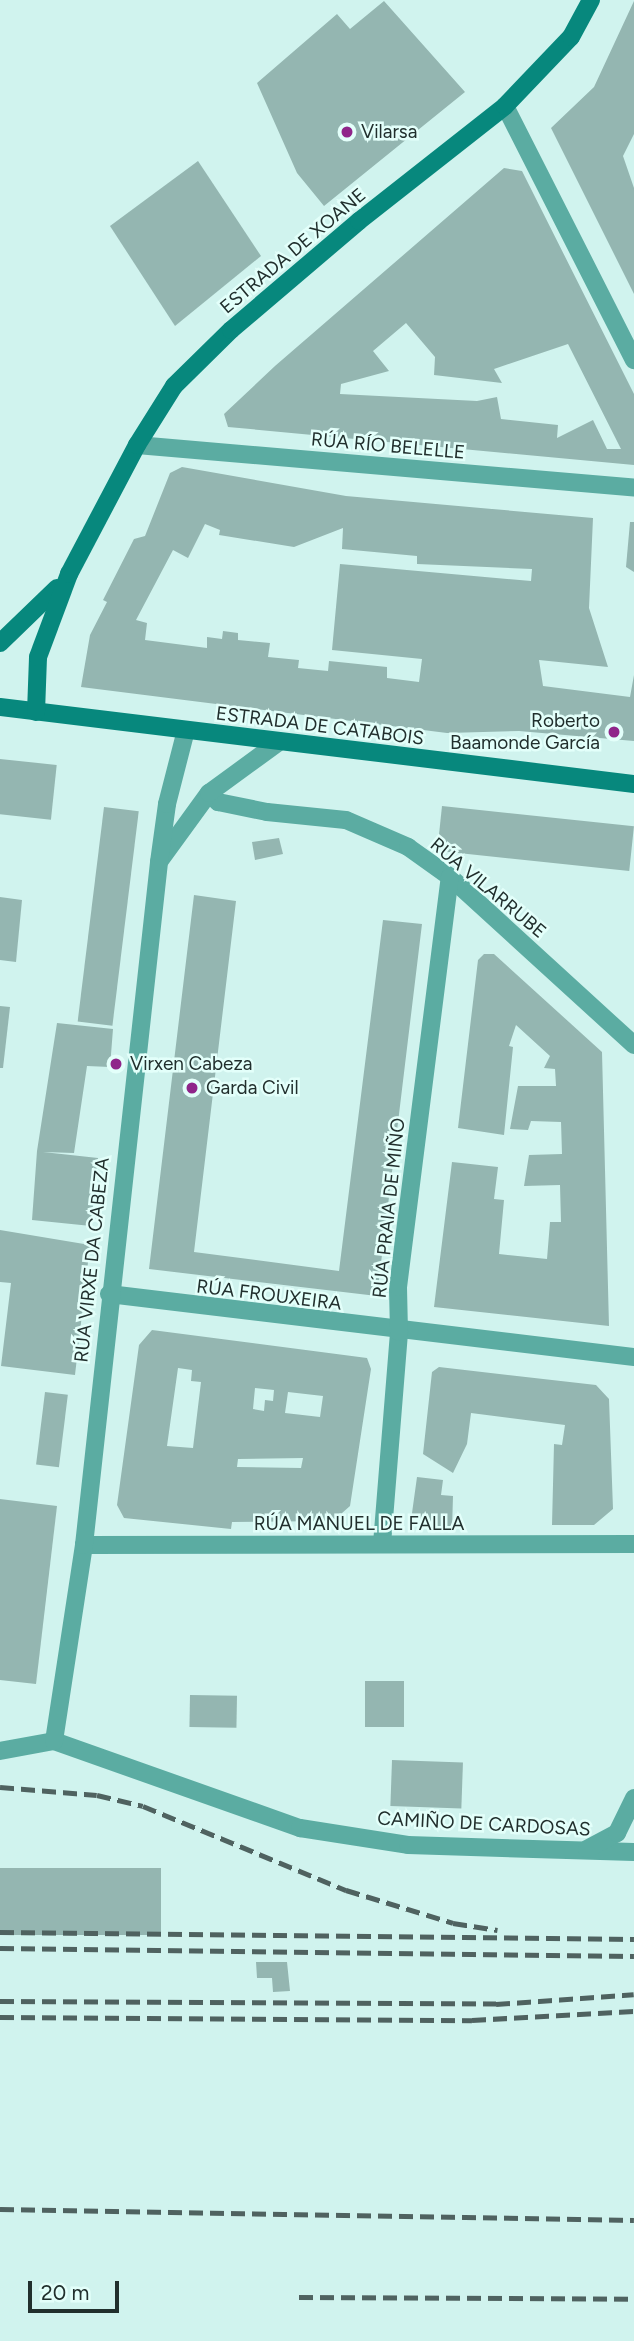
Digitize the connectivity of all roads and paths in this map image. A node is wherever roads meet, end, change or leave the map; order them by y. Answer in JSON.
{"nodes":[{"id":1,"x":591,"y":0,"type":"edge"},
{"id":2,"x":505,"y":106,"type":"junction"},
{"id":3,"x":634,"y":360,"type":"edge"},
{"id":4,"x":138,"y":445,"type":"junction"},
{"id":5,"x":634,"y":488,"type":"edge"},
{"id":6,"x":69,"y":574,"type":"junction"},
{"id":7,"x":0,"y":643,"type":"edge"},
{"id":8,"x":0,"y":708,"type":"edge"},
{"id":9,"x":36,"y":712,"type":"junction"},
{"id":10,"x":186,"y":730,"type":"junction"},
{"id":11,"x":279,"y":742,"type":"junction"},
{"id":12,"x":634,"y":784,"type":"edge"},
{"id":13,"x":209,"y":793,"type":"junction"},
{"id":14,"x":159,"y":862,"type":"junction"},
{"id":15,"x":450,"y":877,"type":"junction"},
{"id":16,"x":634,"y":1045,"type":"edge"},
{"id":17,"x":109,"y":1294,"type":"junction"},
{"id":18,"x":399,"y":1332,"type":"junction"},
{"id":19,"x":634,"y":1357,"type":"edge"},
{"id":20,"x":382,"y":1544,"type":"junction"},
{"id":21,"x":634,"y":1544,"type":"edge"},
{"id":22,"x":84,"y":1545,"type":"junction"},
{"id":23,"x":54,"y":1741,"type":"junction"},
{"id":24,"x":0,"y":1751,"type":"edge"},
{"id":25,"x":634,"y":1798,"type":"edge"},
{"id":26,"x":584,"y":1851,"type":"junction"},
{"id":27,"x":634,"y":1852,"type":"edge"}],
"edges":[{"from":1,"to":2,"type":"main road","name":"ESTRADA DE XOANE"},
{"from":2,"to":3,"type":"street"},
{"from":2,"to":4,"type":"main road","name":"ESTRADA DE XOANE"},
{"from":4,"to":5,"type":"street","name":"RÚA RÍO BELELLE"},
{"from":4,"to":6,"type":"main road","name":"ESTRADA DE XOANE"},
{"from":6,"to":7,"type":"main road"},
{"from":6,"to":9,"type":"main road"},
{"from":8,"to":9,"type":"main road","name":"ESTRADA DE CATABOIS"},
{"from":9,"to":10,"type":"main road","name":"ESTRADA DE CATABOIS"},
{"from":10,"to":11,"type":"main road","name":"ESTRADA DE CATABOIS"},
{"from":10,"to":14,"type":"street","name":"RÚA VIRXE DA CABEZA"},
{"from":11,"to":12,"type":"main road","name":"ESTRADA DE CATABOIS"},
{"from":11,"to":13,"type":"street"},
{"from":13,"to":14,"type":"street"},
{"from":13,"to":15,"type":"street","name":"RÚA VILARRUBE"},
{"from":14,"to":17,"type":"street","name":"RÚA VIRXE DA CABEZA"},
{"from":15,"to":16,"type":"street","name":"RÚA VILARRUBE"},
{"from":15,"to":18,"type":"street","name":"RÚA PRAIA DE MIÑO"},
{"from":17,"to":18,"type":"street","name":"RÚA FROUXEIRA"},
{"from":17,"to":22,"type":"street","name":"RÚA VIRXE DA CABEZA"},
{"from":18,"to":19,"type":"street","name":"RÚA FROUXEIRA"},
{"from":18,"to":20,"type":"street","name":"RÚA PRAIA DE MIÑO"},
{"from":20,"to":21,"type":"street","name":"RÚA MANUEL DE FALLA"},
{"from":20,"to":22,"type":"street","name":"RÚA MANUEL DE FALLA"},
{"from":22,"to":23,"type":"street","name":"RÚA VIRXE DA CABEZA"},
{"from":23,"to":24,"type":"street"},
{"from":23,"to":26,"type":"street","name":"CAMIÑO DE CARDOSAS"},
{"from":25,"to":26,"type":"street"},
{"from":26,"to":27,"type":"street","name":"CAMIÑO DE CARDOSAS"}]}
